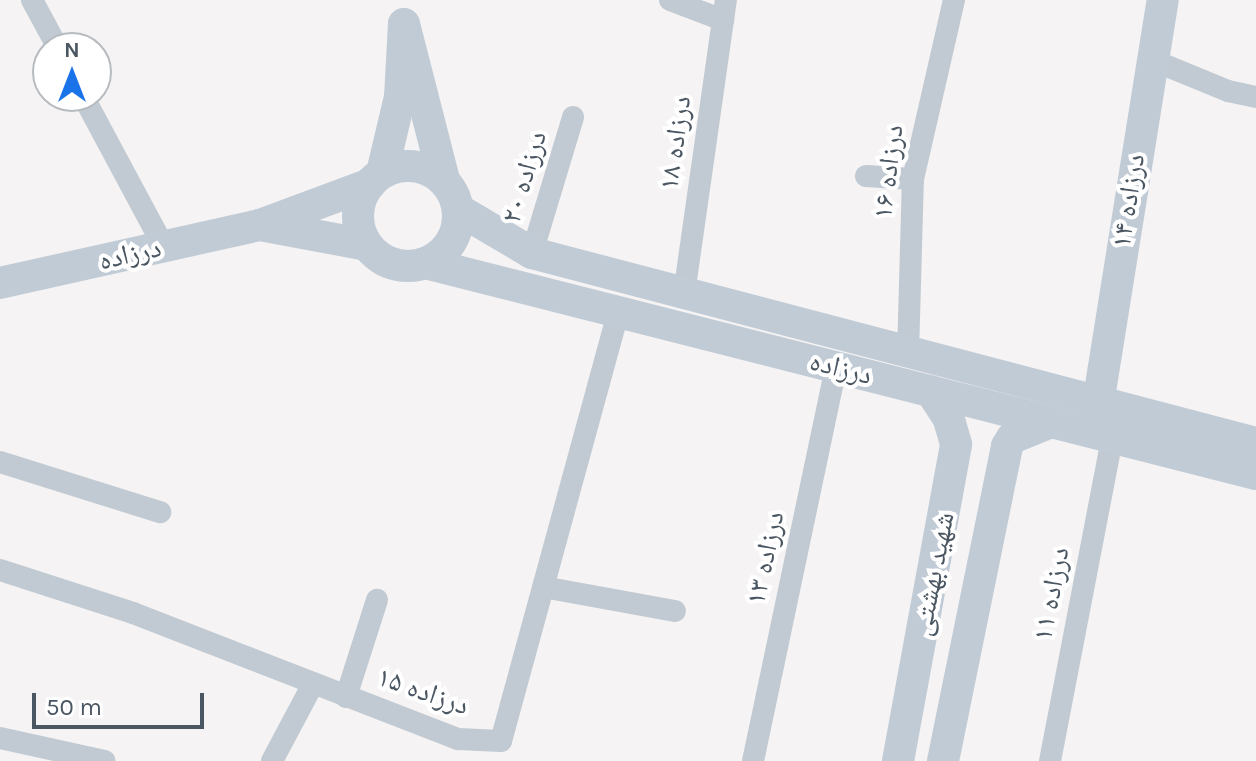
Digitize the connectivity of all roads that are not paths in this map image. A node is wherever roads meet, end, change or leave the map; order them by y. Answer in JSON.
{"nodes":[{"id":1,"x":32,"y":0,"type":"edge"},
{"id":2,"x":670,"y":0,"type":"edge"},
{"id":3,"x":954,"y":0,"type":"edge"},
{"id":4,"x":1163,"y":0,"type":"edge"},
{"id":5,"x":725,"y":10,"type":"edge"},
{"id":6,"x":400,"y":12,"type":"edge"},
{"id":7,"x":49,"y":32,"type":"edge"},
{"id":8,"x":1150,"y":59,"type":"junction"},
{"id":9,"x":1256,"y":97,"type":"edge"},
{"id":10,"x":92,"y":112,"type":"edge"},
{"id":11,"x":573,"y":117,"type":"dead end"},
{"id":12,"x":866,"y":176,"type":"dead end"},
{"id":13,"x":376,"y":178,"type":"junction"},
{"id":14,"x":913,"y":179,"type":"junction"},
{"id":15,"x":444,"y":180,"type":"junction"},
{"id":16,"x":459,"y":210,"type":"junction"},
{"id":17,"x":260,"y":225,"type":"junction"},
{"id":18,"x":367,"y":245,"type":"junction"},
{"id":19,"x":164,"y":247,"type":"junction"},
{"id":20,"x":532,"y":253,"type":"junction"},
{"id":21,"x":425,"y":263,"type":"junction"},
{"id":22,"x":0,"y":283,"type":"edge"},
{"id":23,"x":684,"y":294,"type":"junction"},
{"id":24,"x":618,"y":312,"type":"junction"},
{"id":25,"x":908,"y":355,"type":"junction"},
{"id":26,"x":836,"y":367,"type":"junction"},
{"id":27,"x":931,"y":391,"type":"junction"},
{"id":28,"x":1098,"y":404,"type":"junction"},
{"id":29,"x":1049,"y":423,"type":"junction"},
{"id":30,"x":1112,"y":438,"type":"junction"},
{"id":31,"x":1255,"y":446,"type":"edge"},
{"id":32,"x":0,"y":462,"type":"edge"},
{"id":33,"x":160,"y":512,"type":"dead end"},
{"id":34,"x":942,"y":524,"type":"junction"},
{"id":35,"x":987,"y":538,"type":"junction"},
{"id":36,"x":0,"y":570,"type":"edge"},
{"id":37,"x":543,"y":587,"type":"junction"},
{"id":38,"x":377,"y":600,"type":"dead end"},
{"id":39,"x":675,"y":611,"type":"dead end"},
{"id":40,"x":313,"y":684,"type":"junction"},
{"id":41,"x":346,"y":697,"type":"junction"},
{"id":42,"x":0,"y":738,"type":"edge"},
{"id":43,"x":105,"y":761,"type":"edge"},
{"id":44,"x":272,"y":761,"type":"edge"},
{"id":45,"x":753,"y":761,"type":"edge"},
{"id":46,"x":898,"y":761,"type":"edge"},
{"id":47,"x":943,"y":761,"type":"edge"},
{"id":48,"x":1050,"y":761,"type":"edge"}],
"edges":[{"from":1,"to":7,"type":"street"},
{"from":2,"to":5,"type":"street"},
{"from":3,"to":14,"type":"street","name":"درزاده ۱۶"},
{"from":4,"to":8,"type":"main road","name":"درزاده ۱۴"},
{"from":5,"to":23,"type":"street","name":"درزاده ۱۸"},
{"from":6,"to":13,"type":"main road"},
{"from":6,"to":15,"type":"main road"},
{"from":8,"to":9,"type":"street"},
{"from":8,"to":28,"type":"main road","name":"درزاده ۱۴"},
{"from":10,"to":19,"type":"street"},
{"from":11,"to":20,"type":"street","name":"درزاده ۲۰"},
{"from":12,"to":14,"type":"street"},
{"from":13,"to":15,"type":"main road"},
{"from":13,"to":17,"type":"main road","name":"درزاده"},
{"from":13,"to":18,"type":"main road"},
{"from":14,"to":25,"type":"street","name":"درزاده ۱۶"},
{"from":15,"to":16,"type":"main road"},
{"from":16,"to":20,"type":"main road","name":"درزاده"},
{"from":16,"to":21,"type":"main road"},
{"from":17,"to":18,"type":"main road"},
{"from":17,"to":19,"type":"main road","name":"درزاده"},
{"from":18,"to":21,"type":"main road"},
{"from":19,"to":22,"type":"main road","name":"درزاده"},
{"from":20,"to":23,"type":"main road","name":"درزاده"},
{"from":21,"to":24,"type":"main road","name":"درزاده"},
{"from":23,"to":25,"type":"main road","name":"درزاده"},
{"from":24,"to":26,"type":"main road","name":"درزاده"},
{"from":24,"to":37,"type":"street","name":"درزاده ۱۵"},
{"from":25,"to":28,"type":"main road","name":"درزاده"},
{"from":26,"to":27,"type":"main road","name":"درزاده"},
{"from":26,"to":45,"type":"street","name":"درزاده ۱۳"},
{"from":27,"to":29,"type":"main road","name":"درزاده"},
{"from":27,"to":34,"type":"main road","name":"شهید بهشتی"},
{"from":28,"to":31,"type":"main road","name":"درزاده"},
{"from":29,"to":30,"type":"main road","name":"درزاده"},
{"from":29,"to":35,"type":"main road","name":"شهید بهشتی"},
{"from":30,"to":31,"type":"main road","name":"درزاده"},
{"from":30,"to":48,"type":"street","name":"درزاده ۱۱"},
{"from":32,"to":33,"type":"street"},
{"from":34,"to":35,"type":"main road"},
{"from":34,"to":46,"type":"main road","name":"شهید بهشتی"},
{"from":35,"to":47,"type":"main road","name":"شهید بهشتی"},
{"from":36,"to":40,"type":"street","name":"درزاده ۱۵"},
{"from":37,"to":39,"type":"street"},
{"from":37,"to":41,"type":"street","name":"درزاده ۱۵"},
{"from":38,"to":41,"type":"street"},
{"from":40,"to":41,"type":"street","name":"درزاده ۱۵"},
{"from":40,"to":44,"type":"street"},
{"from":42,"to":43,"type":"street"}]}
